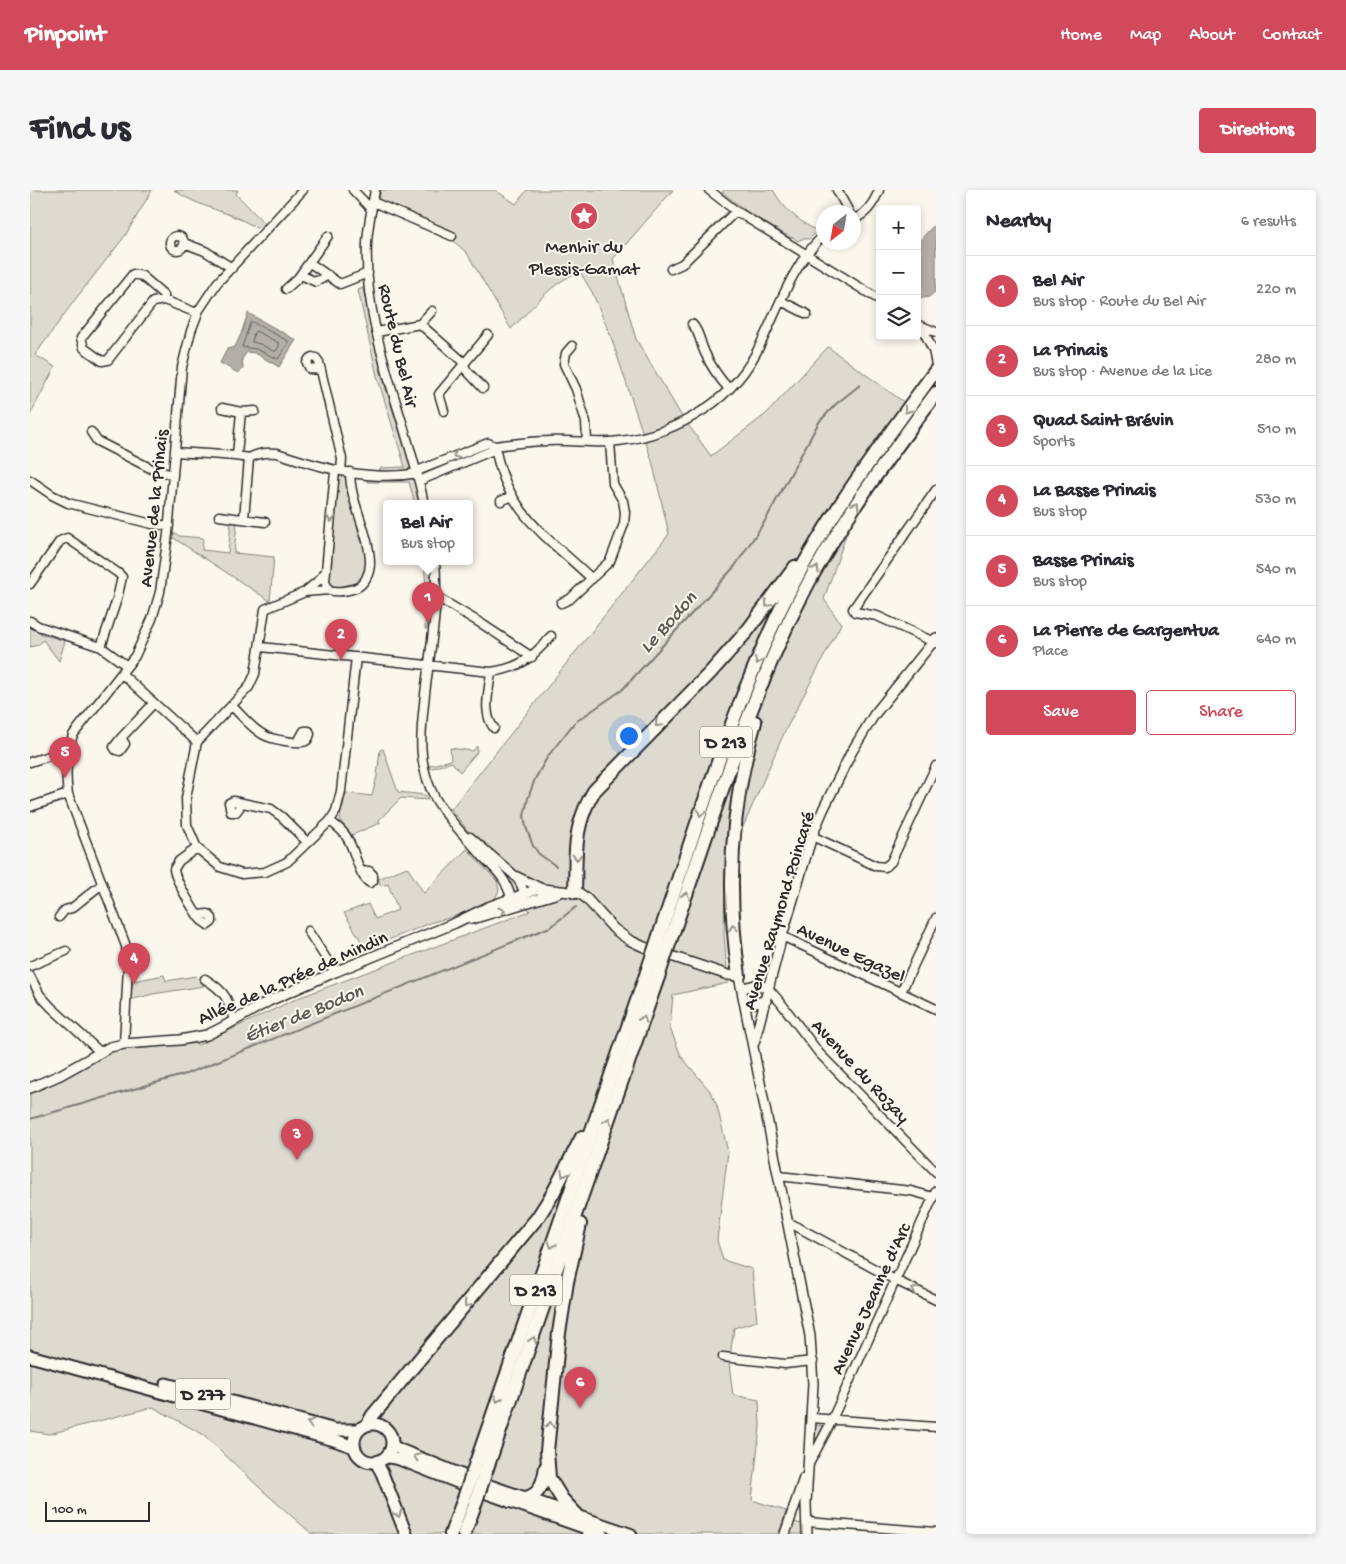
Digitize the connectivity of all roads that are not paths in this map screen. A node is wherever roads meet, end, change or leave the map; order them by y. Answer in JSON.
{"nodes":[{"id":1,"x":303,"y":190,"type":"edge"},
{"id":2,"x":353,"y":190,"type":"edge"},
{"id":3,"x":375,"y":190,"type":"edge"},
{"id":4,"x":709,"y":190,"type":"edge"},
{"id":5,"x":837,"y":190,"type":"edge"},
{"id":6,"x":879,"y":190,"type":"edge"},
{"id":7,"x":845,"y":205,"type":"edge"},
{"id":8,"x":372,"y":206,"type":"junction"},
{"id":9,"x":736,"y":211,"type":"junction"},
{"id":10,"x":861,"y":215,"type":"edge"},
{"id":11,"x":328,"y":236,"type":"dead end"},
{"id":12,"x":452,"y":236,"type":"dead end"},
{"id":13,"x":184,"y":243,"type":"dead end"},
{"id":14,"x":816,"y":244,"type":"edge"},
{"id":15,"x":806,"y":255,"type":"junction"},
{"id":16,"x":310,"y":263,"type":"junction"},
{"id":17,"x":232,"y":268,"type":"junction"},
{"id":18,"x":671,"y":269,"type":"dead end"},
{"id":19,"x":368,"y":273,"type":"junction"},
{"id":20,"x":301,"y":275,"type":"junction"},
{"id":21,"x":328,"y":275,"type":"junction"},
{"id":22,"x":286,"y":289,"type":"dead end"},
{"id":23,"x":876,"y":298,"type":"edge"},
{"id":24,"x":164,"y":300,"type":"junction"},
{"id":25,"x":780,"y":300,"type":"junction"},
{"id":26,"x":432,"y":311,"type":"dead end"},
{"id":27,"x":198,"y":313,"type":"junction"},
{"id":28,"x":807,"y":314,"type":"dead end"},
{"id":29,"x":420,"y":324,"type":"junction"},
{"id":30,"x":692,"y":324,"type":"dead end"},
{"id":31,"x":921,"y":326,"type":"edge"},
{"id":32,"x":921,"y":329,"type":"edge"},
{"id":33,"x":377,"y":332,"type":"junction"},
{"id":34,"x":936,"y":332,"type":"edge"},
{"id":35,"x":488,"y":335,"type":"dead end"},
{"id":36,"x":572,"y":346,"type":"dead end"},
{"id":37,"x":464,"y":365,"type":"junction"},
{"id":38,"x":936,"y":365,"type":"edge"},
{"id":39,"x":321,"y":370,"type":"dead end"},
{"id":40,"x":936,"y":370,"type":"edge"},
{"id":41,"x":483,"y":388,"type":"dead end"},
{"id":42,"x":729,"y":389,"type":"junction"},
{"id":43,"x":936,"y":393,"type":"edge"},
{"id":44,"x":222,"y":408,"type":"dead end"},
{"id":45,"x":254,"y":411,"type":"dead end"},
{"id":46,"x":444,"y":411,"type":"dead end"},
{"id":47,"x":242,"y":412,"type":"junction"},
{"id":48,"x":91,"y":432,"type":"dead end"},
{"id":49,"x":587,"y":441,"type":"junction"},
{"id":50,"x":610,"y":442,"type":"junction"},
{"id":51,"x":495,"y":446,"type":"junction"},
{"id":52,"x":175,"y":452,"type":"junction"},
{"id":53,"x":237,"y":456,"type":"junction"},
{"id":54,"x":249,"y":458,"type":"junction"},
{"id":55,"x":338,"y":471,"type":"junction"},
{"id":56,"x":350,"y":472,"type":"junction"},
{"id":57,"x":173,"y":475,"type":"junction"},
{"id":58,"x":418,"y":475,"type":"junction"},
{"id":59,"x":30,"y":480,"type":"edge"},
{"id":60,"x":936,"y":490,"type":"edge"},
{"id":61,"x":512,"y":496,"type":"junction"},
{"id":62,"x":423,"y":500,"type":"edge"},
{"id":63,"x":501,"y":501,"type":"dead end"},
{"id":64,"x":219,"y":516,"type":"dead end"},
{"id":65,"x":244,"y":519,"type":"junction"},
{"id":66,"x":265,"y":522,"type":"dead end"},
{"id":67,"x":169,"y":526,"type":"junction"},
{"id":68,"x":810,"y":554,"type":"junction"},
{"id":69,"x":435,"y":565,"type":"edge"},
{"id":70,"x":326,"y":571,"type":"junction"},
{"id":71,"x":592,"y":579,"type":"junction"},
{"id":72,"x":30,"y":584,"type":"edge"},
{"id":73,"x":329,"y":590,"type":"junction"},
{"id":74,"x":305,"y":592,"type":"junction"},
{"id":75,"x":435,"y":596,"type":"junction"},
{"id":76,"x":561,"y":603,"type":"dead end"},
{"id":77,"x":30,"y":621,"type":"edge"},
{"id":78,"x":551,"y":636,"type":"dead end"},
{"id":79,"x":935,"y":641,"type":"edge"},
{"id":80,"x":261,"y":646,"type":"junction"},
{"id":81,"x":101,"y":647,"type":"junction"},
{"id":82,"x":356,"y":657,"type":"junction"},
{"id":83,"x":532,"y":658,"type":"junction"},
{"id":84,"x":428,"y":665,"type":"junction"},
{"id":85,"x":127,"y":666,"type":"junction"},
{"id":86,"x":491,"y":672,"type":"junction"},
{"id":87,"x":122,"y":674,"type":"junction"},
{"id":88,"x":758,"y":692,"type":"junction"},
{"id":89,"x":154,"y":703,"type":"junction"},
{"id":90,"x":232,"y":706,"type":"junction"},
{"id":91,"x":494,"y":728,"type":"dead end"},
{"id":92,"x":121,"y":738,"type":"dead end"},
{"id":93,"x":197,"y":742,"type":"junction"},
{"id":94,"x":298,"y":742,"type":"dead end"},
{"id":95,"x":67,"y":754,"type":"junction"},
{"id":96,"x":30,"y":762,"type":"edge"},
{"id":97,"x":936,"y":766,"type":"edge"},
{"id":98,"x":68,"y":794,"type":"junction"},
{"id":99,"x":239,"y":803,"type":"dead end"},
{"id":100,"x":30,"y":807,"type":"edge"},
{"id":101,"x":330,"y":821,"type":"junction"},
{"id":102,"x":461,"y":832,"type":"junction"},
{"id":103,"x":812,"y":836,"type":"junction"},
{"id":104,"x":307,"y":842,"type":"junction"},
{"id":105,"x":197,"y":848,"type":"junction"},
{"id":106,"x":362,"y":872,"type":"dead end"},
{"id":107,"x":514,"y":875,"type":"junction"},
{"id":108,"x":102,"y":884,"type":"junction"},
{"id":109,"x":543,"y":890,"type":"junction"},
{"id":110,"x":560,"y":892,"type":"junction"},
{"id":111,"x":575,"y":892,"type":"junction"},
{"id":112,"x":524,"y":893,"type":"junction"},
{"id":113,"x":511,"y":898,"type":"junction"},
{"id":114,"x":522,"y":905,"type":"junction"},
{"id":115,"x":198,"y":915,"type":"dead end"},
{"id":116,"x":59,"y":917,"type":"dead end"},
{"id":117,"x":936,"y":918,"type":"edge"},
{"id":118,"x":455,"y":922,"type":"junction"},
{"id":119,"x":308,"y":931,"type":"dead end"},
{"id":120,"x":782,"y":936,"type":"junction"},
{"id":121,"x":665,"y":939,"type":"junction"},
{"id":122,"x":66,"y":951,"type":"dead end"},
{"id":123,"x":30,"y":966,"type":"edge"},
{"id":124,"x":334,"y":972,"type":"junction"},
{"id":125,"x":652,"y":974,"type":"junction"},
{"id":126,"x":30,"y":976,"type":"edge"},
{"id":127,"x":204,"y":979,"type":"dead end"},
{"id":128,"x":741,"y":982,"type":"junction"},
{"id":129,"x":767,"y":987,"type":"junction"},
{"id":130,"x":901,"y":992,"type":"junction"},
{"id":131,"x":745,"y":1001,"type":"junction"},
{"id":132,"x":766,"y":1001,"type":"junction"},
{"id":133,"x":936,"y":1009,"type":"edge"},
{"id":134,"x":234,"y":1021,"type":"junction"},
{"id":135,"x":124,"y":1044,"type":"junction"},
{"id":136,"x":753,"y":1046,"type":"junction"},
{"id":137,"x":100,"y":1052,"type":"junction"},
{"id":138,"x":30,"y":1088,"type":"edge"},
{"id":139,"x":596,"y":1117,"type":"junction"},
{"id":140,"x":936,"y":1172,"type":"edge"},
{"id":141,"x":779,"y":1176,"type":"junction"},
{"id":142,"x":586,"y":1184,"type":"junction"},
{"id":143,"x":934,"y":1194,"type":"edge"},
{"id":144,"x":788,"y":1224,"type":"junction"},
{"id":145,"x":895,"y":1280,"type":"junction"},
{"id":146,"x":936,"y":1300,"type":"edge"},
{"id":147,"x":30,"y":1356,"type":"edge"},
{"id":148,"x":723,"y":1356,"type":"dead end"},
{"id":149,"x":48,"y":1360,"type":"junction"},
{"id":150,"x":812,"y":1361,"type":"junction"},
{"id":151,"x":811,"y":1418,"type":"junction"},
{"id":152,"x":831,"y":1420,"type":"junction"},
{"id":153,"x":936,"y":1427,"type":"edge"},
{"id":154,"x":363,"y":1428,"type":"junction"},
{"id":155,"x":392,"y":1445,"type":"junction"},
{"id":156,"x":354,"y":1447,"type":"junction"},
{"id":157,"x":547,"y":1451,"type":"junction"},
{"id":158,"x":381,"y":1460,"type":"junction"},
{"id":159,"x":482,"y":1466,"type":"junction"},
{"id":160,"x":808,"y":1466,"type":"junction"},
{"id":161,"x":528,"y":1498,"type":"junction"},
{"id":162,"x":510,"y":1501,"type":"junction"},
{"id":163,"x":468,"y":1504,"type":"junction"},
{"id":164,"x":578,"y":1516,"type":"junction"},
{"id":165,"x":791,"y":1519,"type":"junction"},
{"id":166,"x":807,"y":1522,"type":"junction"},
{"id":167,"x":589,"y":1531,"type":"edge"},
{"id":168,"x":936,"y":1532,"type":"edge"},
{"id":169,"x":406,"y":1534,"type":"edge"},
{"id":170,"x":451,"y":1534,"type":"edge"},
{"id":171,"x":464,"y":1534,"type":"edge"},
{"id":172,"x":602,"y":1534,"type":"edge"},
{"id":173,"x":631,"y":1534,"type":"edge"},
{"id":174,"x":785,"y":1534,"type":"edge"},
{"id":175,"x":808,"y":1534,"type":"edge"}],
"edges":[{"from":1,"to":17,"type":"street","name":"Avenue de la Prinais"},
{"from":2,"to":8,"type":"street"},
{"from":3,"to":8,"type":"street","name":"Route du Bel Air"},
{"from":4,"to":9,"type":"street"},
{"from":5,"to":7,"type":"street"},
{"from":6,"to":10,"type":"street"},
{"from":8,"to":12,"type":"street"},
{"from":8,"to":19,"type":"street","name":"Route du Bel Air"},
{"from":9,"to":15,"type":"street"},
{"from":9,"to":18,"type":"street"},
{"from":11,"to":16,"type":"street"},
{"from":13,"to":17,"type":"street"},
{"from":14,"to":15,"type":"street"},
{"from":15,"to":23,"type":"street"},
{"from":15,"to":25,"type":"street"},
{"from":16,"to":20,"type":"street"},
{"from":16,"to":21,"type":"street"},
{"from":17,"to":27,"type":"street","name":"Avenue de la Prinais"},
{"from":19,"to":21,"type":"street"},
{"from":19,"to":33,"type":"street","name":"Route du Bel Air"},
{"from":20,"to":21,"type":"street"},
{"from":20,"to":22,"type":"street"},
{"from":24,"to":24,"type":"street"},
{"from":24,"to":27,"type":"street"},
{"from":25,"to":28,"type":"street"},
{"from":25,"to":42,"type":"street"},
{"from":26,"to":29,"type":"street"},
{"from":27,"to":52,"type":"street","name":"Avenue de la Prinais"},
{"from":29,"to":33,"type":"street"},
{"from":29,"to":37,"type":"street"},
{"from":30,"to":42,"type":"street"},
{"from":31,"to":34,"type":"street"},
{"from":32,"to":38,"type":"street"},
{"from":33,"to":58,"type":"street","name":"Route du Bel Air"},
{"from":35,"to":37,"type":"street"},
{"from":36,"to":49,"type":"street"},
{"from":37,"to":41,"type":"street"},
{"from":37,"to":46,"type":"street"},
{"from":39,"to":55,"type":"street"},
{"from":40,"to":68,"type":"highway","number":"D 213","one_way":true},
{"from":42,"to":50,"type":"street"},
{"from":88,"to":43,"type":"highway","number":"D 213","one_way":true},
{"from":44,"to":47,"type":"street"},
{"from":45,"to":47,"type":"street"},
{"from":47,"to":53,"type":"street"},
{"from":48,"to":57,"type":"street"},
{"from":49,"to":50,"type":"street"},
{"from":49,"to":51,"type":"street"},
{"from":50,"to":71,"type":"street"},
{"from":51,"to":58,"type":"street"},
{"from":51,"to":61,"type":"street"},
{"from":52,"to":53,"type":"street"},
{"from":52,"to":57,"type":"street","name":"Avenue de la Prinais"},
{"from":53,"to":54,"type":"street"},
{"from":54,"to":55,"type":"street"},
{"from":54,"to":65,"type":"street"},
{"from":55,"to":56,"type":"street"},
{"from":55,"to":70,"type":"street","one_way":true},
{"from":56,"to":58,"type":"street"},
{"from":56,"to":73,"type":"street"},
{"from":57,"to":67,"type":"street","name":"Avenue de la Prinais"},
{"from":58,"to":62,"type":"street","name":"Route du Bel Air"},
{"from":59,"to":67,"type":"street"},
{"from":60,"to":79,"type":"street"},
{"from":61,"to":63,"type":"street"},
{"from":61,"to":71,"type":"street"},
{"from":64,"to":65,"type":"street"},
{"from":65,"to":66,"type":"street"},
{"from":67,"to":85,"type":"street","name":"Avenue de la Prinais"},
{"from":68,"to":111,"type":"highway","one_way":true},
{"from":68,"to":121,"type":"highway","number":"D 213","one_way":true},
{"from":69,"to":75,"type":"street"},
{"from":70,"to":73,"type":"street"},
{"from":70,"to":74,"type":"street"},
{"from":71,"to":76,"type":"street"},
{"from":72,"to":81,"type":"street"},
{"from":73,"to":74,"type":"street"},
{"from":74,"to":80,"type":"street"},
{"from":75,"to":83,"type":"street"},
{"from":75,"to":84,"type":"street"},
{"from":77,"to":81,"type":"street"},
{"from":78,"to":83,"type":"street"},
{"from":79,"to":103,"type":"street","name":"Avenue Raymond Poincaré"},
{"from":80,"to":82,"type":"street"},
{"from":80,"to":90,"type":"street"},
{"from":81,"to":85,"type":"street"},
{"from":82,"to":84,"type":"street"},
{"from":82,"to":101,"type":"street"},
{"from":83,"to":86,"type":"street"},
{"from":84,"to":86,"type":"street"},
{"from":84,"to":102,"type":"street"},
{"from":85,"to":87,"type":"street","name":"Avenue de la Prinais"},
{"from":86,"to":91,"type":"street"},
{"from":87,"to":89,"type":"street"},
{"from":87,"to":95,"type":"street","name":"Avenue de la Prinais"},
{"from":121,"to":88,"type":"highway","number":"D 213","one_way":true},
{"from":128,"to":88,"type":"highway","one_way":true},
{"from":89,"to":92,"type":"street"},
{"from":89,"to":93,"type":"street"},
{"from":90,"to":93,"type":"street"},
{"from":90,"to":94,"type":"street"},
{"from":93,"to":105,"type":"street"},
{"from":95,"to":96,"type":"street"},
{"from":95,"to":98,"type":"street","name":"Avenue de la Prinais"},
{"from":97,"to":103,"type":"street"},
{"from":98,"to":100,"type":"street"},
{"from":98,"to":108,"type":"street","name":"Avenue de la Prinais"},
{"from":99,"to":104,"type":"street"},
{"from":101,"to":104,"type":"street"},
{"from":101,"to":106,"type":"street"},
{"from":102,"to":107,"type":"street"},
{"from":102,"to":113,"type":"street"},
{"from":103,"to":120,"type":"street","name":"Avenue Raymond Poincaré"},
{"from":104,"to":105,"type":"street"},
{"from":105,"to":115,"type":"street"},
{"from":107,"to":109,"type":"street"},
{"from":107,"to":112,"type":"street"},
{"from":108,"to":116,"type":"street"},
{"from":108,"to":135,"type":"street","name":"Avenue de la Prinais"},
{"from":109,"to":110,"type":"street"},
{"from":109,"to":112,"type":"street"},
{"from":110,"to":111,"type":"street"},
{"from":110,"to":114,"type":"street"},
{"from":111,"to":128,"type":"street"},
{"from":112,"to":113,"type":"street"},
{"from":112,"to":114,"type":"street"},
{"from":113,"to":114,"type":"street"},
{"from":113,"to":118,"type":"street"},
{"from":118,"to":114,"type":"street","one_way":true},
{"from":117,"to":130,"type":"street"},
{"from":118,"to":124,"type":"street","name":"Allée de la Prée de Mindin"},
{"from":119,"to":124,"type":"street"},
{"from":120,"to":129,"type":"street","name":"Avenue Raymond Poincaré"},
{"from":120,"to":130,"type":"street","name":"Avenue Egazel"},
{"from":121,"to":125,"type":"highway","number":"D 213","bridge":true},
{"from":122,"to":123,"type":"street"},
{"from":124,"to":134,"type":"street","name":"Allée de la Prée de Mindin"},
{"from":125,"to":139,"type":"highway","number":"D 213"},
{"from":142,"to":125,"type":"highway","number":"D 213","one_way":true},
{"from":126,"to":137,"type":"street"},
{"from":127,"to":134,"type":"street"},
{"from":128,"to":129,"type":"street"},
{"from":128,"to":131,"type":"street","name":"Avenue Raymond Poincaré"},
{"from":129,"to":132,"type":"street","name":"Avenue Raymond Poincaré"},
{"from":129,"to":140,"type":"street","name":"Avenue du Rozay"},
{"from":130,"to":133,"type":"street","name":"Avenue Egazel"},
{"from":131,"to":132,"type":"street"},
{"from":131,"to":136,"type":"street","name":"Avenue Raymond Poincaré"},
{"from":132,"to":136,"type":"street","name":"Avenue Raymond Poincaré"},
{"from":134,"to":135,"type":"street","name":"Allée de la Prée de Mindin"},
{"from":135,"to":137,"type":"street","name":"Allée de la Prée de Mindin"},
{"from":136,"to":141,"type":"street","name":"Avenue Raymond Poincaré"},
{"from":137,"to":138,"type":"street","name":"Allée de la Prée de Mindin"},
{"from":139,"to":154,"type":"highway","one_way":true},
{"from":139,"to":159,"type":"highway","number":"D 213","one_way":true},
{"from":141,"to":143,"type":"street"},
{"from":141,"to":144,"type":"street","name":"Avenue Raymond Poincaré"},
{"from":157,"to":142,"type":"highway","one_way":true},
{"from":159,"to":142,"type":"highway","number":"D 213","one_way":true},
{"from":143,"to":145,"type":"street","name":"Avenue Jeanne d'Arc"},
{"from":144,"to":145,"type":"street"},
{"from":144,"to":150,"type":"street","name":"Avenue Raymond Poincaré"},
{"from":146,"to":145,"type":"street","one_way":true},
{"from":145,"to":152,"type":"street","name":"Avenue Jeanne d'Arc"},
{"from":147,"to":149,"type":"main road","number":"D 277"},
{"from":148,"to":150,"type":"street"},
{"from":154,"to":149,"type":"main road","number":"D 277","one_way":true},
{"from":149,"to":156,"type":"main road","number":"D 277"},
{"from":150,"to":151,"type":"street","name":"Avenue Raymond Poincaré"},
{"from":151,"to":152,"type":"street"},
{"from":151,"to":160,"type":"street","name":"Avenue Raymond Poincaré"},
{"from":152,"to":153,"type":"street"},
{"from":152,"to":160,"type":"street","name":"Avenue Jeanne d'Arc"},
{"from":154,"to":155,"type":"main road"},
{"from":154,"to":156,"type":"main road"},
{"from":155,"to":158,"type":"main road"},
{"from":161,"to":155,"type":"main road","one_way":true},
{"from":156,"to":158,"type":"main road"},
{"from":157,"to":161,"type":"highway"},
{"from":157,"to":164,"type":"highway"},
{"from":158,"to":162,"type":"main road"},
{"from":158,"to":169,"type":"main road","one_way":true},
{"from":159,"to":163,"type":"highway","number":"D 213","bridge":true},
{"from":160,"to":165,"type":"street","name":"Avenue Raymond Poincaré"},
{"from":160,"to":166,"type":"street","name":"Avenue Raymond Poincaré"},
{"from":161,"to":162,"type":"highway"},
{"from":161,"to":164,"type":"main road"},
{"from":162,"to":167,"type":"main road"},
{"from":163,"to":170,"type":"highway","number":"D 213"},
{"from":163,"to":171,"type":"highway","number":"D 213"},
{"from":164,"to":167,"type":"main road"},
{"from":164,"to":173,"type":"main road"},
{"from":165,"to":166,"type":"street"},
{"from":165,"to":174,"type":"street","name":"Avenue Raymond Poincaré"},
{"from":166,"to":168,"type":"street"},
{"from":166,"to":175,"type":"street","name":"Avenue Raymond Poincaré"},
{"from":167,"to":172,"type":"main road"}]}
